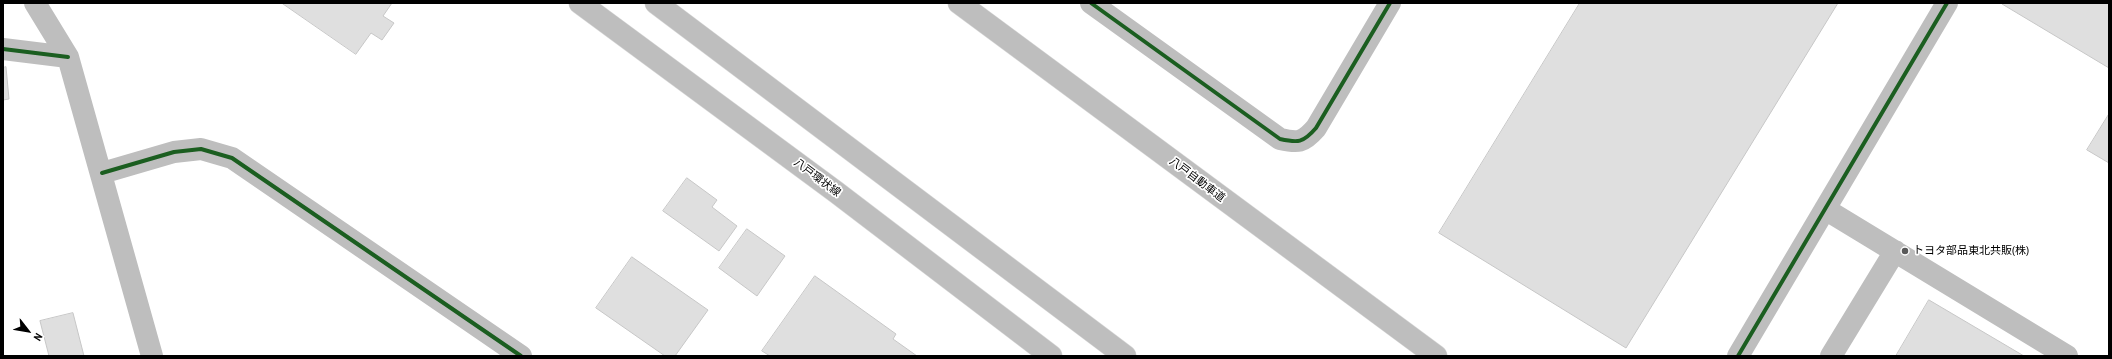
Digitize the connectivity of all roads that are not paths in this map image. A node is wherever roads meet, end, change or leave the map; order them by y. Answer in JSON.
{"nodes":[{"id":1,"x":35,"y":3,"type":"edge"},
{"id":2,"x":580,"y":3,"type":"edge"},
{"id":3,"x":656,"y":3,"type":"edge"},
{"id":4,"x":959,"y":3,"type":"edge"},
{"id":5,"x":1091,"y":3,"type":"edge"},
{"id":6,"x":1390,"y":3,"type":"edge"},
{"id":7,"x":1947,"y":3,"type":"edge"},
{"id":8,"x":3,"y":49,"type":"edge"},
{"id":9,"x":68,"y":57,"type":"junction"},
{"id":10,"x":102,"y":173,"type":"junction"},
{"id":11,"x":1825,"y":209,"type":"junction"},
{"id":12,"x":1895,"y":251,"type":"junction"},
{"id":13,"x":1047,"y":355,"type":"edge"},
{"id":14,"x":152,"y":356,"type":"edge"},
{"id":15,"x":521,"y":356,"type":"edge"},
{"id":16,"x":1125,"y":356,"type":"edge"},
{"id":17,"x":1436,"y":356,"type":"edge"},
{"id":18,"x":1738,"y":356,"type":"edge"},
{"id":19,"x":1831,"y":356,"type":"edge"},
{"id":20,"x":2067,"y":356,"type":"edge"}],
"edges":[{"from":1,"to":9,"type":"main road"},
{"from":2,"to":13,"type":"main road","name":"八戸環状線"},
{"from":3,"to":16,"type":"main road"},
{"from":4,"to":17,"type":"main road","name":"八戸自動車道"},
{"from":5,"to":6,"type":"main road"},
{"from":7,"to":11,"type":"main road"},
{"from":8,"to":9,"type":"main road"},
{"from":9,"to":10,"type":"main road"},
{"from":10,"to":14,"type":"main road"},
{"from":10,"to":15,"type":"main road"},
{"from":11,"to":12,"type":"main road"},
{"from":11,"to":18,"type":"main road"},
{"from":12,"to":19,"type":"main road"},
{"from":12,"to":20,"type":"main road"}]}
